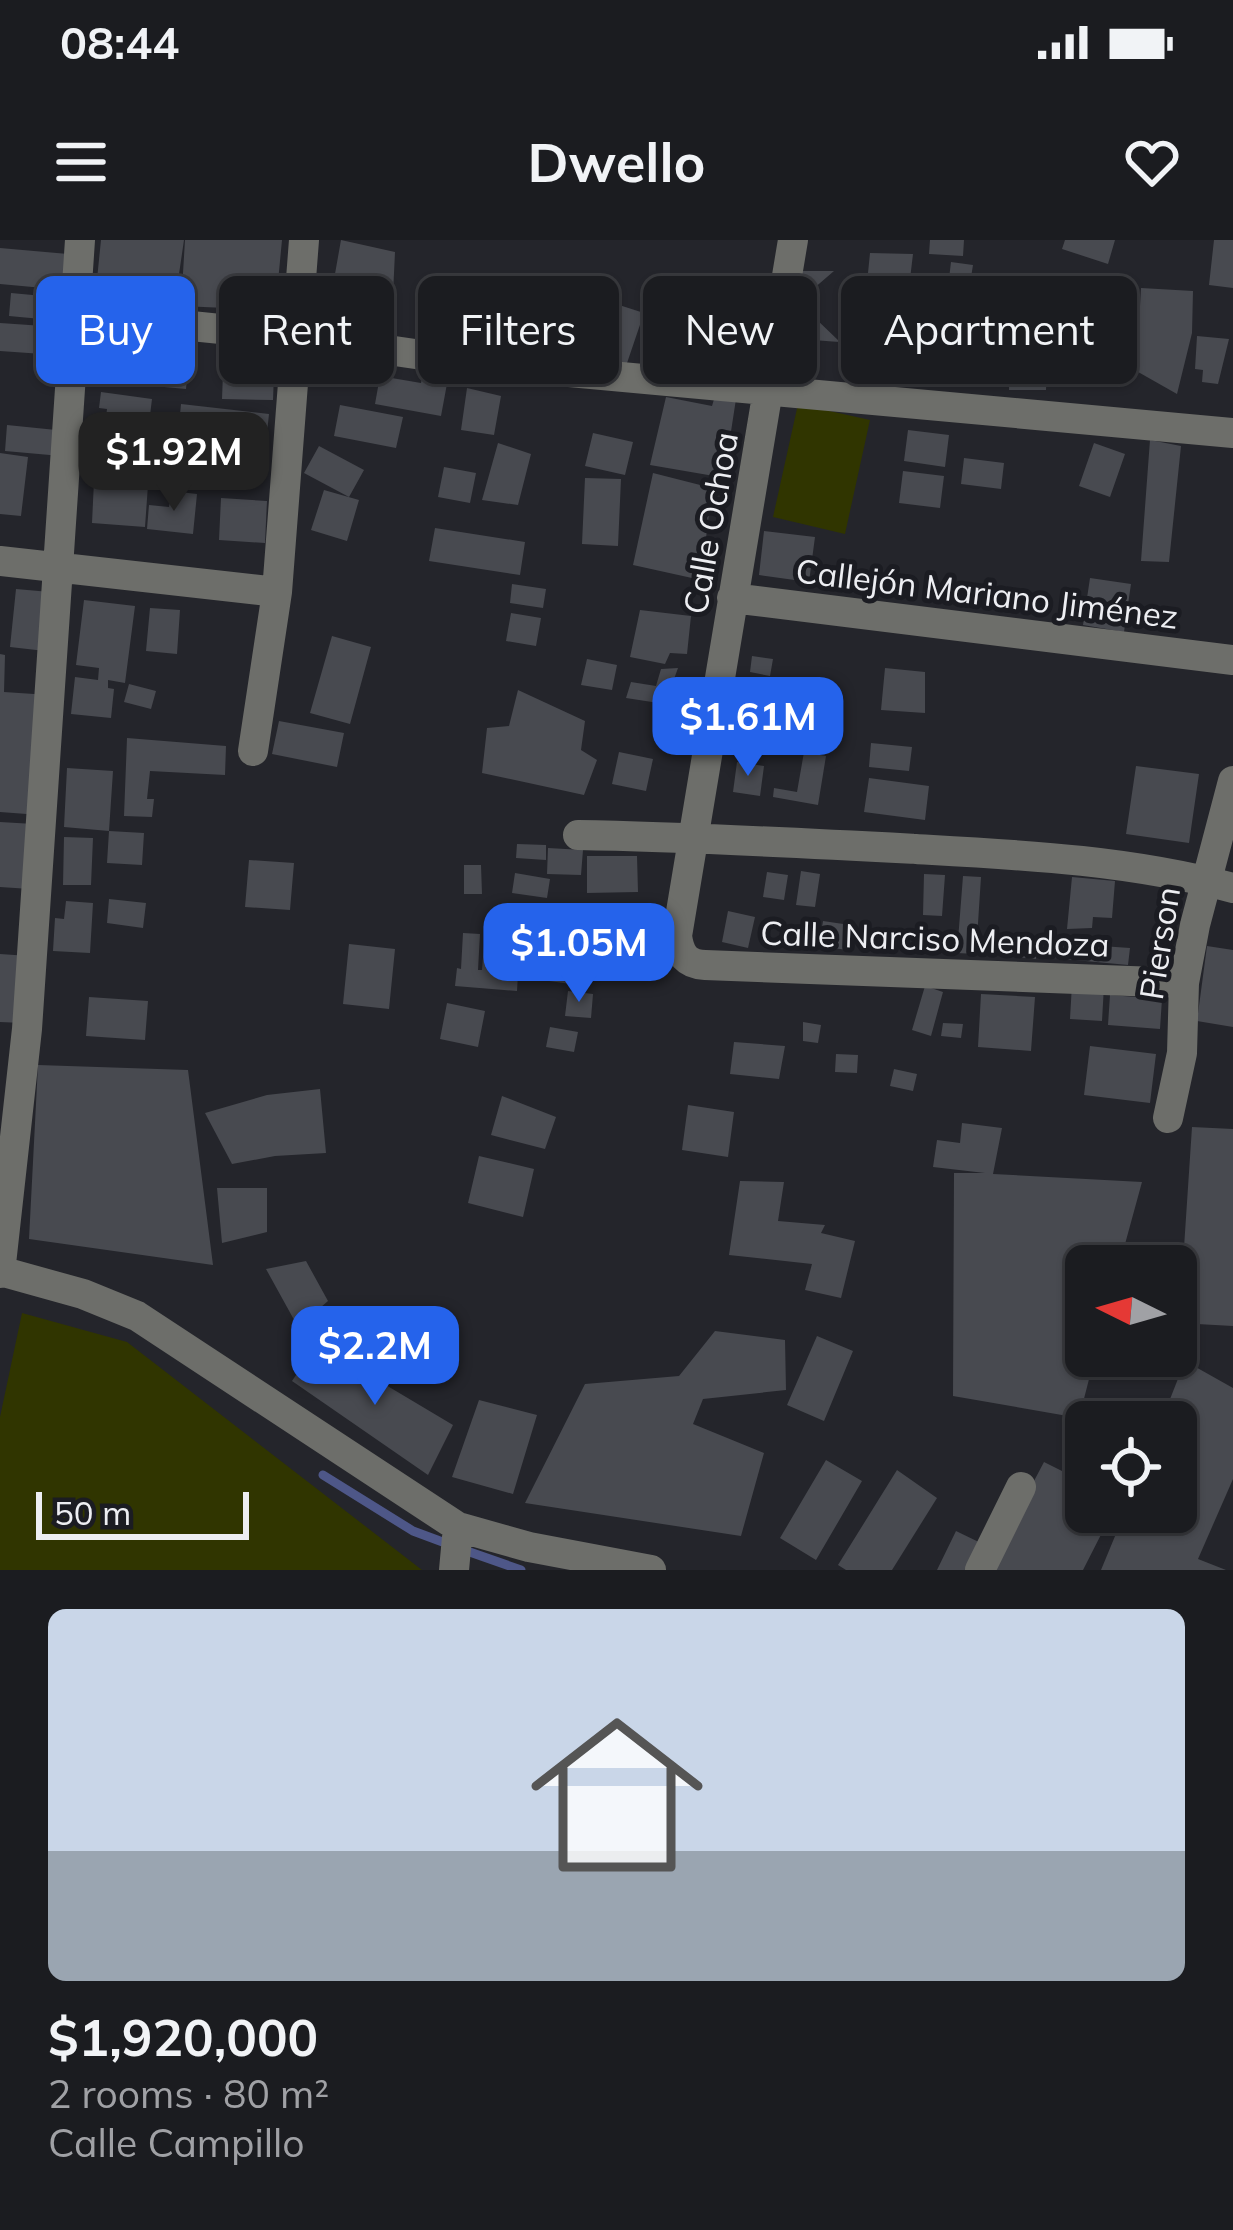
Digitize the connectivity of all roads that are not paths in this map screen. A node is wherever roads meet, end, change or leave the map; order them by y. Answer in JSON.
{"nodes":[{"id":1,"x":80,"y":240,"type":"edge"},
{"id":2,"x":304,"y":240,"type":"edge"},
{"id":3,"x":793,"y":240,"type":"edge"},
{"id":4,"x":77,"y":276,"type":"edge"},
{"id":5,"x":302,"y":276,"type":"edge"},
{"id":6,"x":394,"y":351,"type":"edge"},
{"id":7,"x":69,"y":384,"type":"edge"},
{"id":8,"x":294,"y":384,"type":"edge"},
{"id":9,"x":771,"y":389,"type":"junction"},
{"id":10,"x":1233,"y":433,"type":"edge"},
{"id":11,"x":0,"y":561,"type":"edge"},
{"id":12,"x":57,"y":568,"type":"junction"},
{"id":13,"x":277,"y":592,"type":"junction"},
{"id":14,"x":732,"y":598,"type":"junction"},
{"id":15,"x":1233,"y":660,"type":"edge"},
{"id":16,"x":253,"y":751,"type":"dead end"},
{"id":17,"x":1233,"y":781,"type":"edge"},
{"id":18,"x":578,"y":835,"type":"dead end"},
{"id":19,"x":695,"y":837,"type":"junction"},
{"id":20,"x":1219,"y":884,"type":"edge"},
{"id":21,"x":685,"y":959,"type":"joint"},
{"id":22,"x":1184,"y":983,"type":"junction"},
{"id":23,"x":1168,"y":1118,"type":"dead end"},
{"id":24,"x":0,"y":1272,"type":"edge"},
{"id":25,"x":1021,"y":1487,"type":"dead end"},
{"id":26,"x":458,"y":1527,"type":"junction"},
{"id":27,"x":454,"y":1570,"type":"edge"},
{"id":28,"x":651,"y":1570,"type":"edge"},
{"id":29,"x":980,"y":1570,"type":"edge"}],
"edges":[{"from":1,"to":4,"type":"street"},
{"from":2,"to":5,"type":"street"},
{"from":3,"to":9,"type":"street","name":"Calle Ochoa"},
{"from":6,"to":9,"type":"street"},
{"from":7,"to":12,"type":"street"},
{"from":8,"to":13,"type":"street"},
{"from":9,"to":10,"type":"street"},
{"from":9,"to":14,"type":"street","name":"Calle Ochoa"},
{"from":11,"to":12,"type":"street"},
{"from":12,"to":13,"type":"street"},
{"from":12,"to":24,"type":"street"},
{"from":13,"to":16,"type":"street"},
{"from":14,"to":15,"type":"street","name":"Callejón Mariano Jiménez"},
{"from":14,"to":19,"type":"street","name":"Calle Ochoa"},
{"from":17,"to":20,"type":"street","name":"Pierson"},
{"from":18,"to":19,"type":"street"},
{"from":19,"to":20,"type":"street"},
{"from":19,"to":21,"type":"street","name":"Calle Ochoa"},
{"from":20,"to":22,"type":"street","name":"Pierson"},
{"from":21,"to":22,"type":"street","name":"Calle Narciso Mendoza"},
{"from":22,"to":23,"type":"street","name":"Pierson"},
{"from":24,"to":26,"type":"street"},
{"from":25,"to":29,"type":"street"},
{"from":26,"to":27,"type":"street"},
{"from":26,"to":28,"type":"street"}]}
